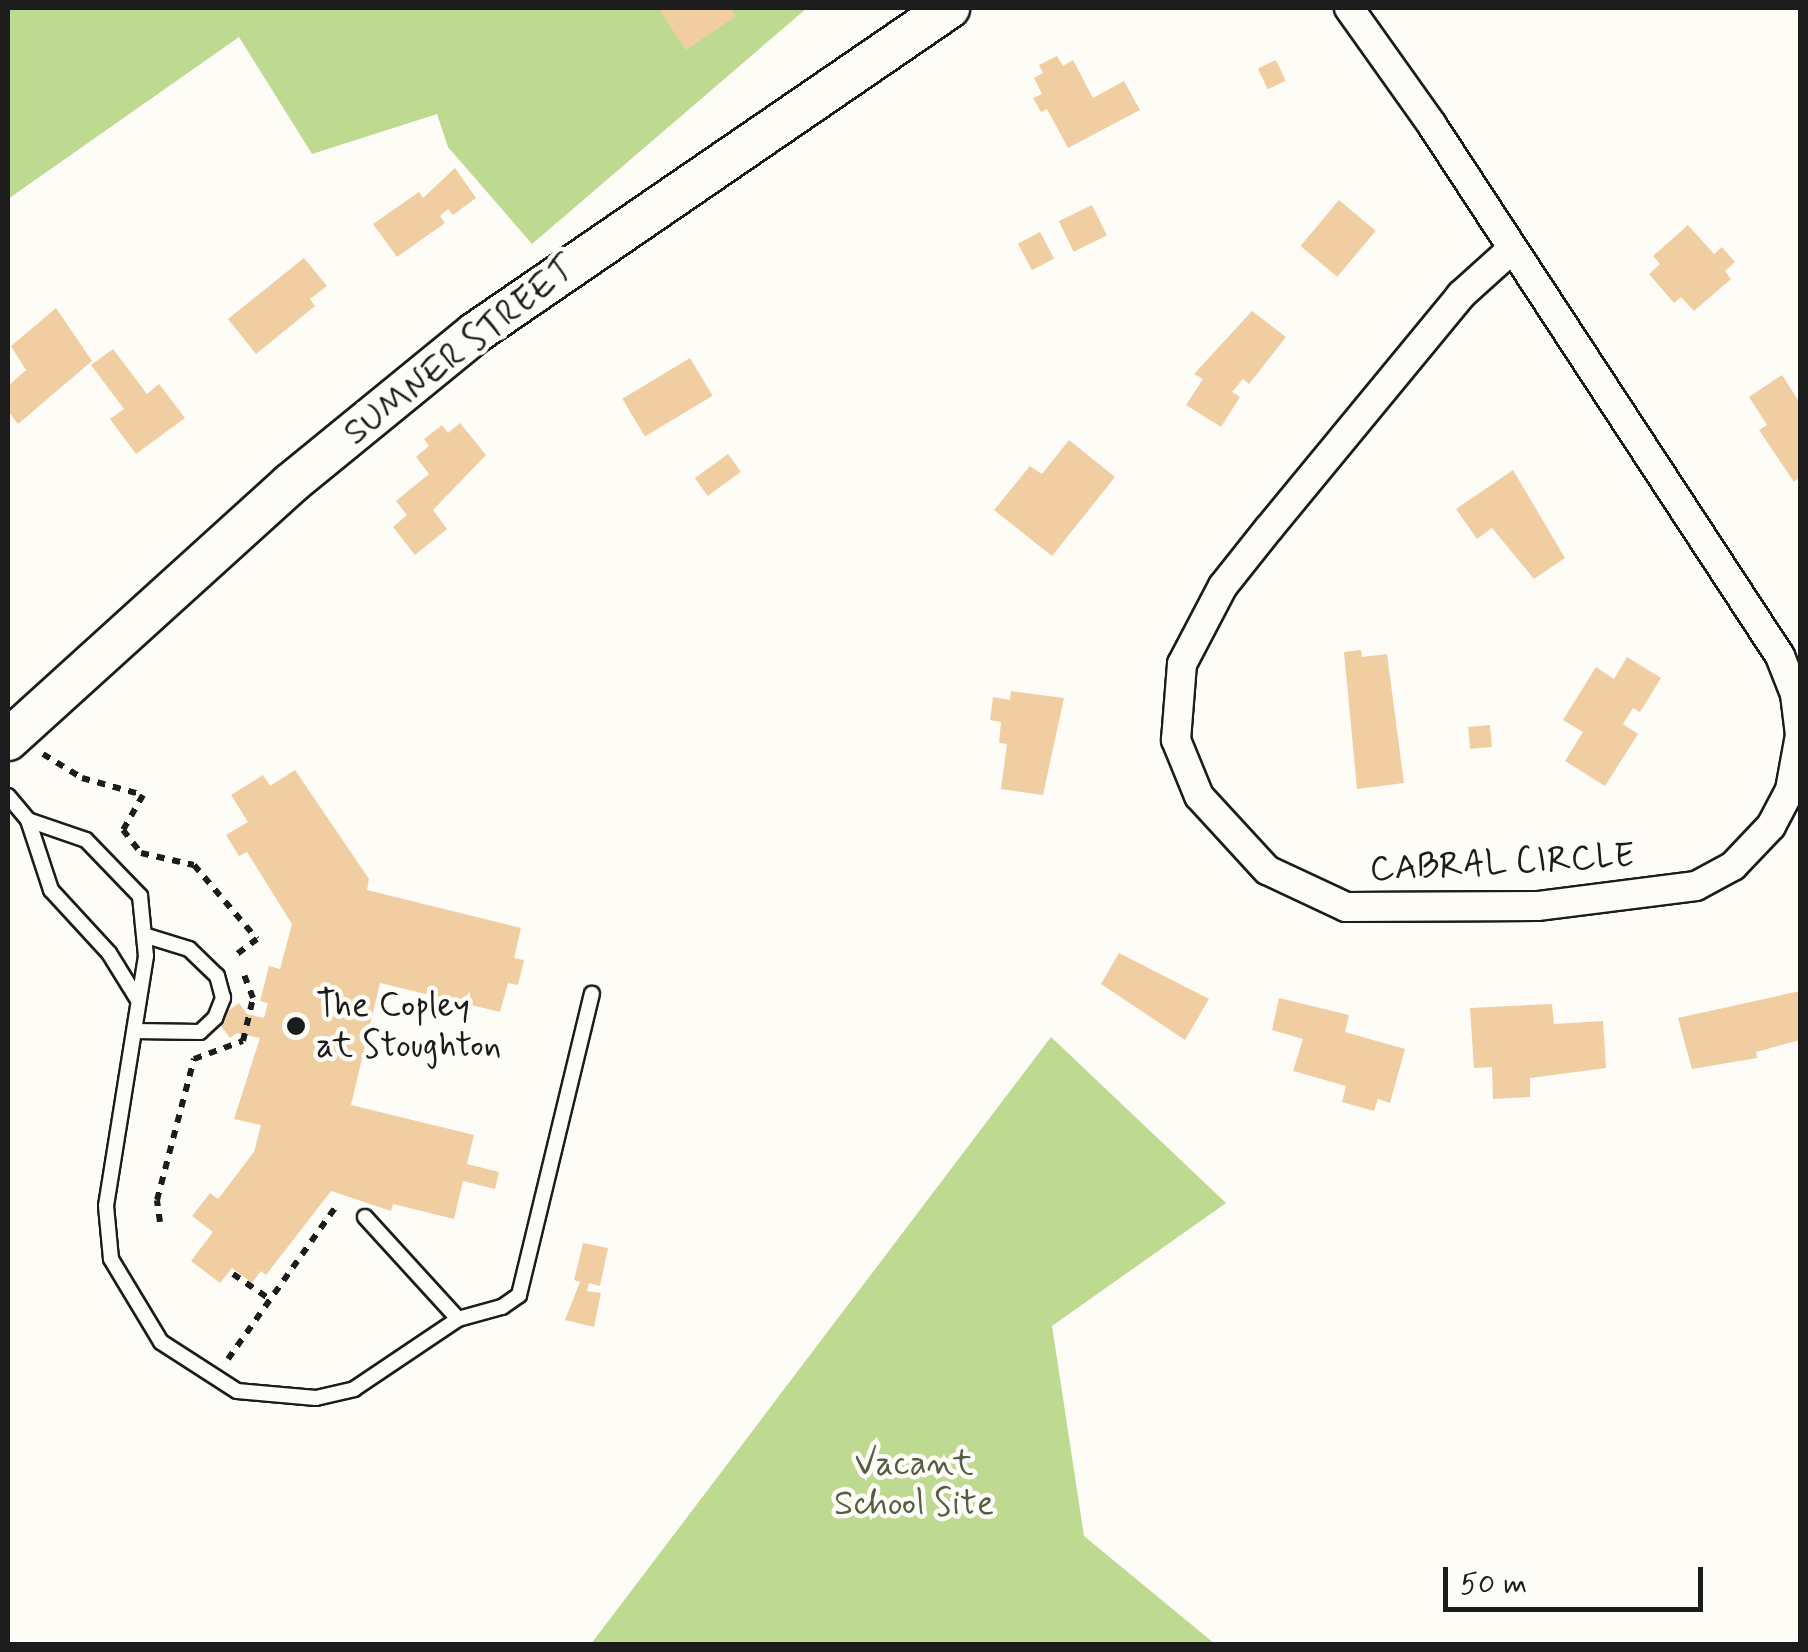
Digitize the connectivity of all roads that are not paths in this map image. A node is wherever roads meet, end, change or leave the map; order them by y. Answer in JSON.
{"nodes":[{"id":1,"x":948,"y":8,"type":"edge"},
{"id":2,"x":1349,"y":8,"type":"edge"},
{"id":3,"x":1512,"y":249,"type":"junction"},
{"id":4,"x":8,"y":740,"type":"edge"},
{"id":5,"x":8,"y":796,"type":"edge"},
{"id":6,"x":28,"y":820,"type":"junction"},
{"id":7,"x":147,"y":936,"type":"junction"},
{"id":8,"x":592,"y":994,"type":"dead end"},
{"id":9,"x":138,"y":1000,"type":"junction"},
{"id":10,"x":135,"y":1031,"type":"junction"},
{"id":11,"x":366,"y":1218,"type":"dead end"},
{"id":12,"x":458,"y":1318,"type":"junction"}],
"edges":[{"from":1,"to":4,"type":"main road","name":"SUMNER STREET"},
{"from":2,"to":3,"type":"street","name":"CABRAL CIRCLE"},
{"from":3,"to":3,"type":"street","name":"CABRAL CIRCLE"},
{"from":5,"to":6,"type":"lane"},
{"from":6,"to":7,"type":"lane"},
{"from":6,"to":9,"type":"lane"},
{"from":7,"to":9,"type":"lane"},
{"from":7,"to":10,"type":"lane"},
{"from":8,"to":12,"type":"lane"},
{"from":9,"to":10,"type":"lane"},
{"from":10,"to":12,"type":"lane"},
{"from":11,"to":12,"type":"lane"}]}
